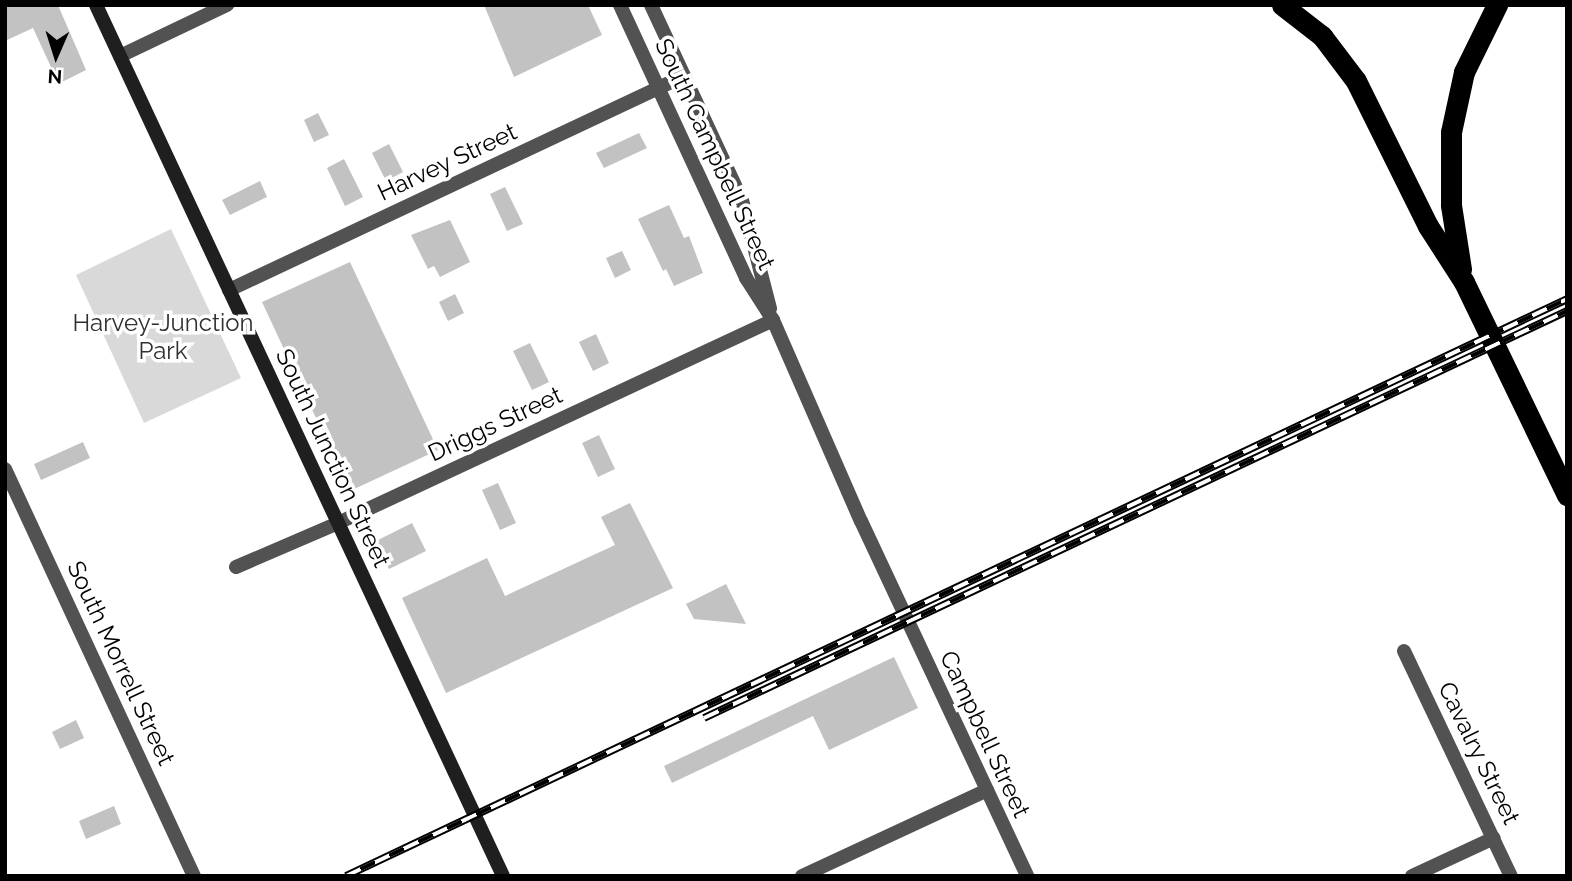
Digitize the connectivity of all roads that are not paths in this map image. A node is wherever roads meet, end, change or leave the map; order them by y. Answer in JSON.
{"nodes":[{"id":1,"x":96,"y":5,"type":"edge"},
{"id":2,"x":227,"y":5,"type":"edge"},
{"id":3,"x":620,"y":5,"type":"edge"},
{"id":4,"x":651,"y":5,"type":"edge"},
{"id":5,"x":1497,"y":5,"type":"edge"},
{"id":6,"x":1286,"y":7,"type":"edge"},
{"id":7,"x":120,"y":56,"type":"junction"},
{"id":8,"x":684,"y":76,"type":"junction"},
{"id":9,"x":658,"y":88,"type":"junction"},
{"id":10,"x":1464,"y":282,"type":"junction"},
{"id":11,"x":229,"y":290,"type":"junction"},
{"id":12,"x":773,"y":320,"type":"junction"},
{"id":13,"x":5,"y":469,"type":"edge"},
{"id":14,"x":1567,"y":495,"type":"edge"},
{"id":15,"x":338,"y":523,"type":"junction"},
{"id":16,"x":236,"y":567,"type":"dead end"},
{"id":17,"x":903,"y":612,"type":"joint"},
{"id":18,"x":1404,"y":651,"type":"dead end"},
{"id":19,"x":986,"y":790,"type":"junction"},
{"id":20,"x":1494,"y":838,"type":"junction"},
{"id":21,"x":194,"y":876,"type":"edge"},
{"id":22,"x":503,"y":876,"type":"edge"},
{"id":23,"x":802,"y":876,"type":"edge"},
{"id":24,"x":1027,"y":876,"type":"edge"},
{"id":25,"x":1412,"y":876,"type":"edge"},
{"id":26,"x":1511,"y":876,"type":"edge"}],
"edges":[{"from":1,"to":7,"type":"street","name":"South Junction Street"},
{"from":2,"to":7,"type":"street"},
{"from":3,"to":9,"type":"street","name":"South Campbell Street"},
{"from":4,"to":8,"type":"street","name":"South Campbell Street"},
{"from":5,"to":10,"type":"highway"},
{"from":6,"to":10,"type":"highway"},
{"from":7,"to":11,"type":"street","name":"South Junction Street"},
{"from":8,"to":9,"type":"street","name":"Harvey Street"},
{"from":8,"to":12,"type":"street","name":"South Campbell Street"},
{"from":9,"to":11,"type":"street","name":"Harvey Street"},
{"from":9,"to":12,"type":"street","name":"South Campbell Street"},
{"from":10,"to":14,"type":"highway"},
{"from":11,"to":15,"type":"street","name":"South Junction Street"},
{"from":12,"to":15,"type":"street","name":"Driggs Street"},
{"from":12,"to":17,"type":"street","name":"South Campbell Street"},
{"from":13,"to":21,"type":"street","name":"South Morrell Street"},
{"from":15,"to":16,"type":"street","name":"Driggs Street"},
{"from":15,"to":22,"type":"street","name":"South Junction Street"},
{"from":17,"to":19,"type":"street","name":"Campbell Street"},
{"from":18,"to":20,"type":"street","name":"Cavalry Street"},
{"from":19,"to":23,"type":"street"},
{"from":19,"to":24,"type":"street","name":"Campbell Street"},
{"from":20,"to":25,"type":"street"},
{"from":20,"to":26,"type":"street","name":"Cavalry Street"}]}
